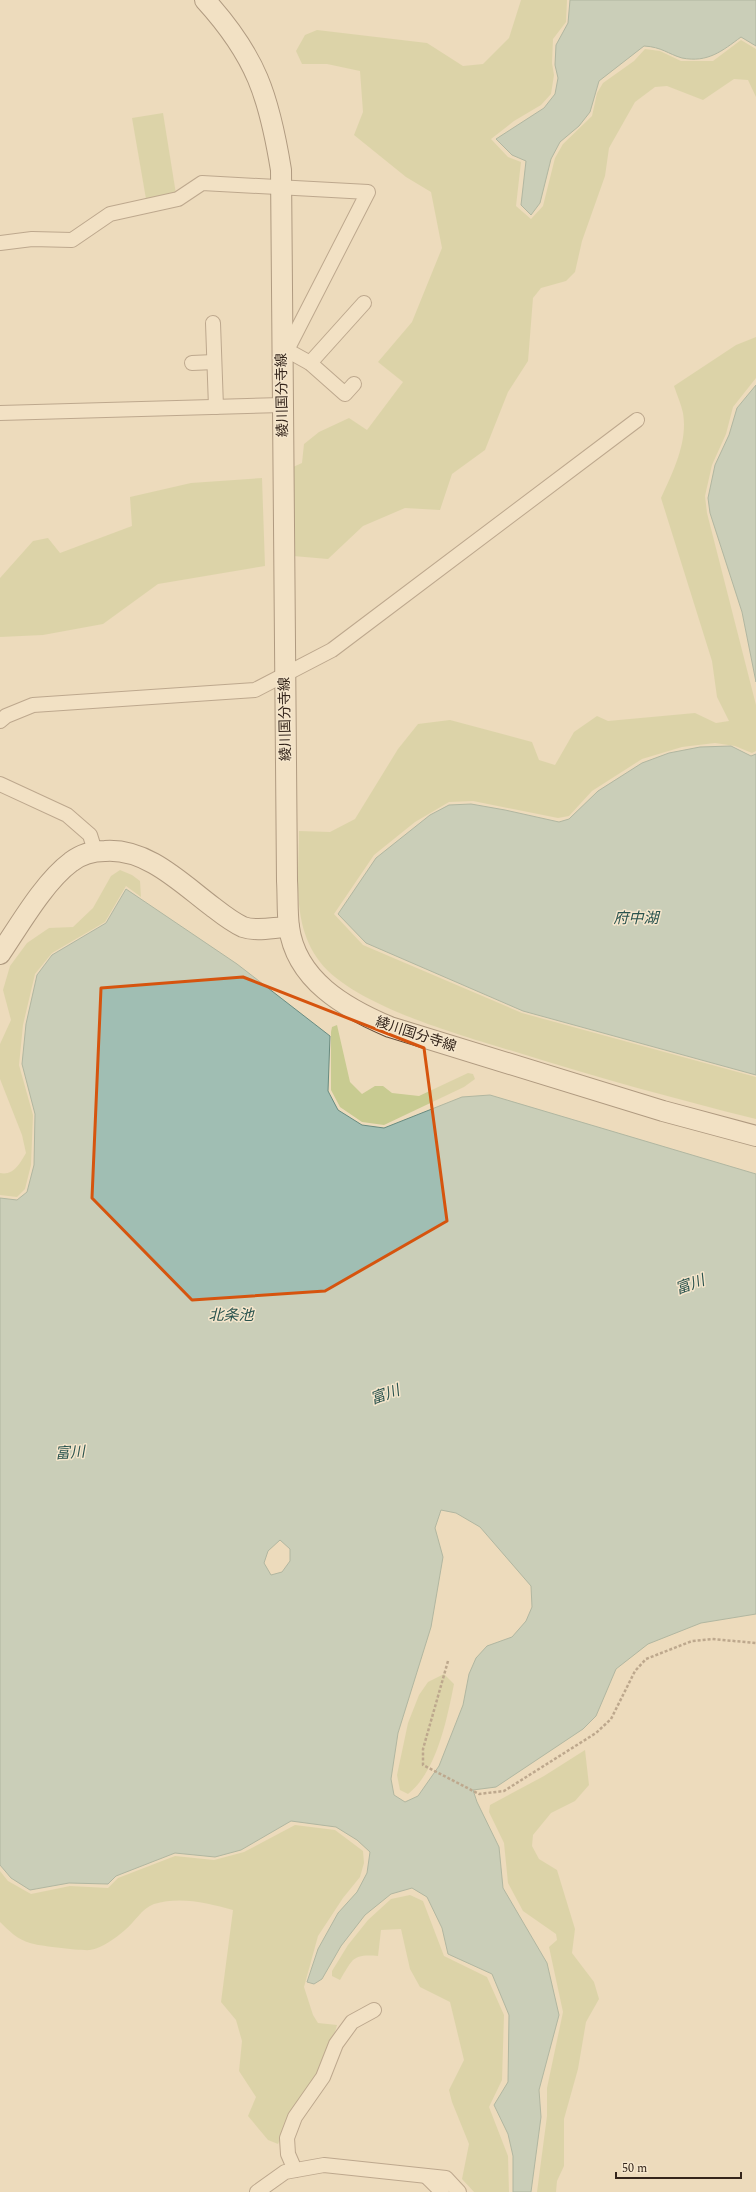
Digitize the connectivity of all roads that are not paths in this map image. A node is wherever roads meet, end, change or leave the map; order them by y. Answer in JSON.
{"nodes":[{"id":1,"x":205,"y":0,"type":"edge"},
{"id":2,"x":281,"y":188,"type":"junction"},
{"id":3,"x":0,"y":243,"type":"edge"},
{"id":4,"x":364,"y":303,"type":"dead end"},
{"id":5,"x":213,"y":323,"type":"dead end"},
{"id":6,"x":284,"y":348,"type":"junction"},
{"id":7,"x":214,"y":362,"type":"junction"},
{"id":8,"x":310,"y":362,"type":"junction"},
{"id":9,"x":192,"y":363,"type":"dead end"},
{"id":10,"x":354,"y":384,"type":"dead end"},
{"id":11,"x":282,"y":405,"type":"junction"},
{"id":12,"x":216,"y":407,"type":"junction"},
{"id":13,"x":0,"y":413,"type":"edge"},
{"id":14,"x":637,"y":420,"type":"dead end"},
{"id":15,"x":285,"y":674,"type":"junction"},
{"id":16,"x":0,"y":721,"type":"edge"},
{"id":17,"x":0,"y":784,"type":"edge"},
{"id":18,"x":95,"y":851,"type":"junction"},
{"id":19,"x":289,"y":927,"type":"junction"},
{"id":20,"x":0,"y":954,"type":"edge"},
{"id":21,"x":756,"y":1136,"type":"edge"},
{"id":22,"x":374,"y":2010,"type":"dead end"},
{"id":23,"x":295,"y":2170,"type":"junction"},
{"id":24,"x":426,"y":2176,"type":"junction"},
{"id":25,"x":257,"y":2192,"type":"edge"},
{"id":26,"x":442,"y":2192,"type":"edge"},
{"id":27,"x":458,"y":2192,"type":"edge"}],
"edges":[{"from":1,"to":2,"type":"main road","name":"綾川国分寺線"},
{"from":2,"to":3,"type":"street"},
{"from":2,"to":6,"type":"main road","name":"綾川国分寺線"},
{"from":2,"to":6,"type":"street"},
{"from":4,"to":8,"type":"street"},
{"from":5,"to":7,"type":"street"},
{"from":6,"to":8,"type":"street"},
{"from":6,"to":11,"type":"main road","name":"綾川国分寺線"},
{"from":7,"to":9,"type":"street"},
{"from":7,"to":12,"type":"street"},
{"from":8,"to":10,"type":"street"},
{"from":11,"to":12,"type":"street"},
{"from":11,"to":15,"type":"main road","name":"綾川国分寺線"},
{"from":12,"to":13,"type":"street"},
{"from":14,"to":15,"type":"street"},
{"from":15,"to":16,"type":"street"},
{"from":15,"to":19,"type":"main road","name":"綾川国分寺線"},
{"from":17,"to":18,"type":"street"},
{"from":18,"to":19,"type":"main road"},
{"from":18,"to":20,"type":"main road"},
{"from":19,"to":21,"type":"main road","name":"綾川国分寺線"},
{"from":22,"to":23,"type":"street"},
{"from":23,"to":24,"type":"street"},
{"from":23,"to":25,"type":"street"},
{"from":24,"to":26,"type":"street"},
{"from":24,"to":27,"type":"street"}]}
